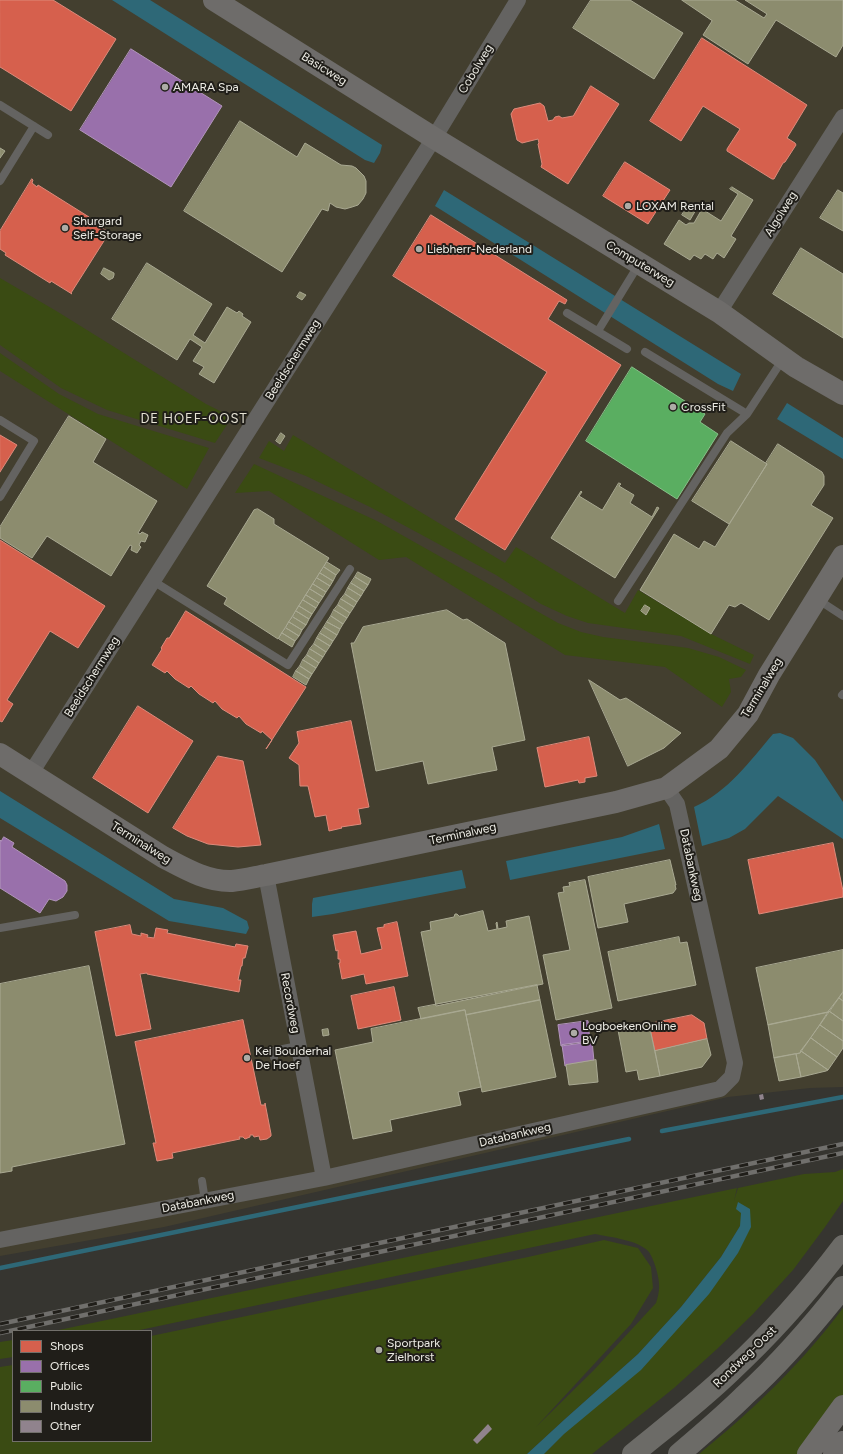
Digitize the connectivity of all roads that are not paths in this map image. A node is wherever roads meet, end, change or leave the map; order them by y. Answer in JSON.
{"nodes":[{"id":1,"x":214,"y":0,"type":"edge"},
{"id":2,"x":518,"y":0,"type":"edge"},
{"id":3,"x":0,"y":105,"type":"edge"},
{"id":4,"x":843,"y":117,"type":"edge"},
{"id":5,"x":34,"y":126,"type":"junction"},
{"id":6,"x":48,"y":135,"type":"dead end"},
{"id":7,"x":434,"y":138,"type":"junction"},
{"id":8,"x":0,"y":181,"type":"edge"},
{"id":9,"x":639,"y":263,"type":"junction"},
{"id":10,"x":719,"y":312,"type":"junction"},
{"id":11,"x":567,"y":313,"type":"dead end"},
{"id":12,"x":598,"y":331,"type":"junction"},
{"id":13,"x":627,"y":349,"type":"dead end"},
{"id":14,"x":645,"y":352,"type":"dead end"},
{"id":15,"x":784,"y":358,"type":"junction"},
{"id":16,"x":843,"y":394,"type":"edge"},
{"id":17,"x":747,"y":414,"type":"junction"},
{"id":18,"x":0,"y":420,"type":"edge"},
{"id":19,"x":0,"y":497,"type":"edge"},
{"id":20,"x":843,"y":556,"type":"edge"},
{"id":21,"x":350,"y":570,"type":"dead end"},
{"id":22,"x":153,"y":581,"type":"junction"},
{"id":23,"x":816,"y":599,"type":"junction"},
{"id":24,"x":618,"y":601,"type":"dead end"},
{"id":25,"x":843,"y":616,"type":"edge"},
{"id":26,"x":0,"y":754,"type":"edge"},
{"id":27,"x":31,"y":773,"type":"junction"},
{"id":28,"x":666,"y":788,"type":"junction"},
{"id":29,"x":266,"y":875,"type":"junction"},
{"id":30,"x":75,"y":916,"type":"dead end"},
{"id":31,"x":0,"y":928,"type":"edge"},
{"id":32,"x":298,"y":1046,"type":"junction"},
{"id":33,"x":274,"y":1057,"type":"dead end"},
{"id":34,"x":324,"y":1178,"type":"junction"},
{"id":35,"x":202,"y":1181,"type":"dead end"},
{"id":36,"x":206,"y":1201,"type":"junction"},
{"id":37,"x":0,"y":1240,"type":"edge"},
{"id":38,"x":843,"y":1246,"type":"edge"},
{"id":39,"x":843,"y":1287,"type":"edge"},
{"id":40,"x":843,"y":1406,"type":"edge"},
{"id":41,"x":843,"y":1442,"type":"edge"},
{"id":42,"x":633,"y":1454,"type":"edge"},
{"id":43,"x":679,"y":1454,"type":"edge"},
{"id":44,"x":808,"y":1454,"type":"edge"},
{"id":45,"x":834,"y":1454,"type":"edge"}],
"edges":[{"from":1,"to":7,"type":"street","name":"Basicweg"},
{"from":2,"to":7,"type":"street","name":"Cobolweg"},
{"from":3,"to":5,"type":"lane"},
{"from":4,"to":10,"type":"street","name":"Algolweg"},
{"from":5,"to":6,"type":"lane"},
{"from":5,"to":8,"type":"lane"},
{"from":7,"to":9,"type":"street","name":"Computerweg"},
{"from":7,"to":22,"type":"street","name":"Beeldschermweg"},
{"from":9,"to":10,"type":"street","name":"Computerweg"},
{"from":9,"to":12,"type":"lane"},
{"from":10,"to":15,"type":"street","name":"Computerweg"},
{"from":11,"to":12,"type":"lane"},
{"from":12,"to":13,"type":"lane"},
{"from":14,"to":17,"type":"lane"},
{"from":15,"to":16,"type":"street","name":"Computerweg"},
{"from":15,"to":17,"type":"lane"},
{"from":17,"to":24,"type":"lane"},
{"from":18,"to":19,"type":"lane"},
{"from":20,"to":23,"type":"street","name":"Terminalweg"},
{"from":21,"to":22,"type":"lane"},
{"from":22,"to":27,"type":"street","name":"Beeldschermweg"},
{"from":23,"to":25,"type":"lane"},
{"from":23,"to":28,"type":"street","name":"Terminalweg"},
{"from":26,"to":27,"type":"street","name":"Terminalweg"},
{"from":27,"to":29,"type":"street","name":"Terminalweg"},
{"from":28,"to":29,"type":"street","name":"Terminalweg"},
{"from":28,"to":34,"type":"street","name":"Databankweg"},
{"from":29,"to":32,"type":"street","name":"Recordweg"},
{"from":30,"to":31,"type":"lane"},
{"from":32,"to":33,"type":"lane"},
{"from":32,"to":34,"type":"street","name":"Recordweg"},
{"from":34,"to":36,"type":"street","name":"Databankweg"},
{"from":35,"to":36,"type":"lane"},
{"from":36,"to":37,"type":"street","name":"Databankweg"},
{"from":38,"to":42,"type":"main road","name":"Rondweg-Oost"},
{"from":39,"to":43,"type":"main road"},
{"from":40,"to":44,"type":"street"},
{"from":41,"to":45,"type":"street"}]}
